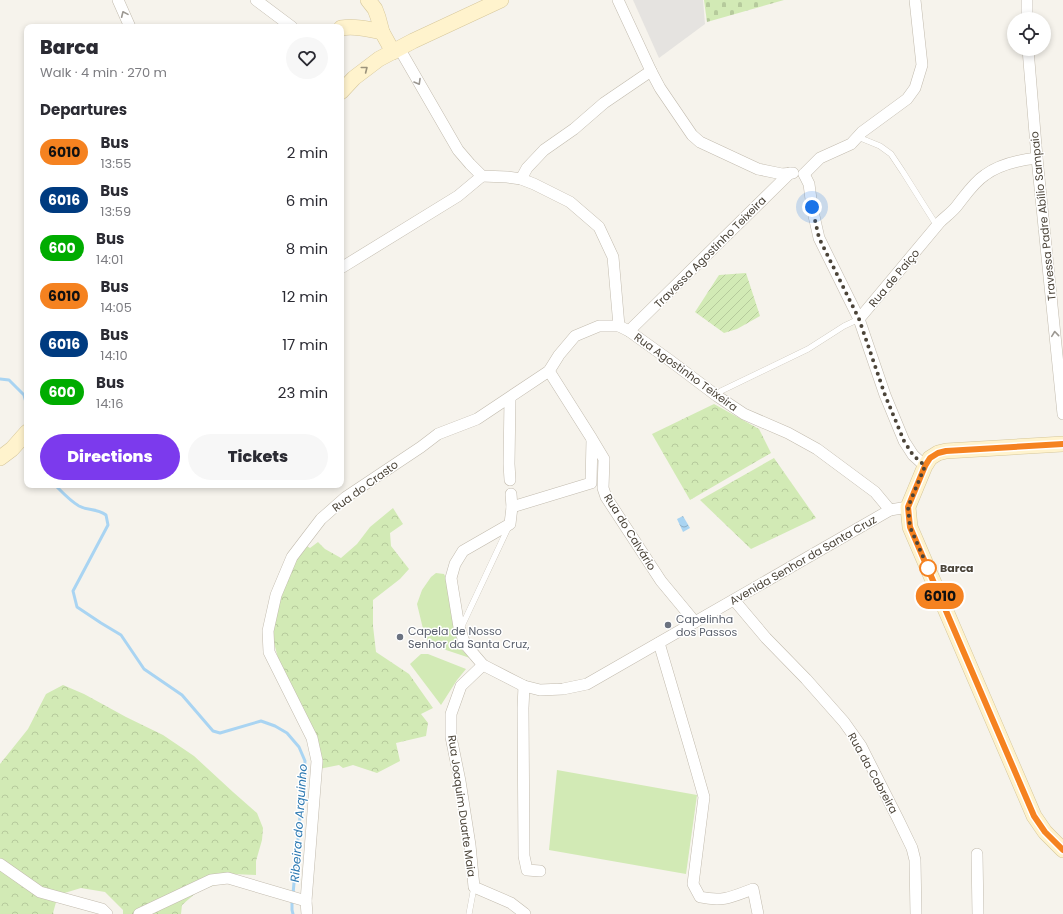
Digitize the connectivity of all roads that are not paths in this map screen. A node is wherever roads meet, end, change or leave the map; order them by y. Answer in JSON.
{"nodes":[{"id":1,"x":118,"y":0,"type":"edge"},
{"id":2,"x":256,"y":0,"type":"edge"},
{"id":3,"x":368,"y":0,"type":"edge"},
{"id":4,"x":501,"y":0,"type":"edge"},
{"id":5,"x":618,"y":0,"type":"edge"},
{"id":6,"x":915,"y":0,"type":"edge"},
{"id":7,"x":1027,"y":0,"type":"edge"},
{"id":8,"x":1027,"y":12,"type":"edge"},
{"id":9,"x":129,"y":24,"type":"edge"},
{"id":10,"x":288,"y":24,"type":"edge"},
{"id":11,"x":344,"y":28,"type":"edge"},
{"id":12,"x":382,"y":32,"type":"junction"},
{"id":13,"x":396,"y":50,"type":"junction"},
{"id":14,"x":1029,"y":56,"type":"edge"},
{"id":15,"x":651,"y":71,"type":"junction"},
{"id":16,"x":344,"y":89,"type":"edge"},
{"id":17,"x":858,"y":137,"type":"junction"},
{"id":18,"x":1037,"y":158,"type":"junction"},
{"id":19,"x":790,"y":174,"type":"junction"},
{"id":20,"x":804,"y":174,"type":"junction"},
{"id":21,"x":482,"y":176,"type":"junction"},
{"id":22,"x":521,"y":179,"type":"junction"},
{"id":23,"x":937,"y":226,"type":"junction"},
{"id":24,"x":344,"y":266,"type":"edge"},
{"id":25,"x":859,"y":319,"type":"junction"},
{"id":26,"x":619,"y":326,"type":"junction"},
{"id":27,"x":629,"y":331,"type":"junction"},
{"id":28,"x":549,"y":371,"type":"junction"},
{"id":29,"x":717,"y":396,"type":"junction"},
{"id":30,"x":510,"y":398,"type":"junction"},
{"id":31,"x":1063,"y":414,"type":"edge"},
{"id":32,"x":24,"y":435,"type":"edge"},
{"id":33,"x":592,"y":439,"type":"junction"},
{"id":34,"x":1063,"y":444,"type":"edge"},
{"id":35,"x":6,"y":454,"type":"edge"},
{"id":36,"x":925,"y":466,"type":"junction"},
{"id":37,"x":510,"y":480,"type":"dead end"},
{"id":38,"x":511,"y":494,"type":"dead end"},
{"id":39,"x":512,"y":507,"type":"junction"},
{"id":40,"x":908,"y":507,"type":"junction"},
{"id":41,"x":890,"y":510,"type":"junction"},
{"id":42,"x":510,"y":524,"type":"junction"},
{"id":43,"x":734,"y":600,"type":"junction"},
{"id":44,"x":695,"y":622,"type":"junction"},
{"id":45,"x":460,"y":631,"type":"junction"},
{"id":46,"x":660,"y":642,"type":"junction"},
{"id":47,"x":483,"y":665,"type":"junction"},
{"id":48,"x":524,"y":686,"type":"junction"},
{"id":49,"x":1063,"y":850,"type":"edge"},
{"id":50,"x":977,"y":854,"type":"dead end"},
{"id":51,"x":0,"y":864,"type":"edge"},
{"id":52,"x":540,"y":870,"type":"dead end"},
{"id":53,"x":474,"y":887,"type":"junction"},
{"id":54,"x":303,"y":900,"type":"junction"},
{"id":55,"x":107,"y":914,"type":"edge"},
{"id":56,"x":139,"y":914,"type":"edge"},
{"id":57,"x":306,"y":914,"type":"edge"},
{"id":58,"x":469,"y":914,"type":"edge"},
{"id":59,"x":525,"y":914,"type":"edge"},
{"id":60,"x":758,"y":914,"type":"edge"},
{"id":61,"x":916,"y":914,"type":"edge"},
{"id":62,"x":978,"y":914,"type":"edge"}],
"edges":[{"from":9,"to":1,"type":"street","one_way":true},
{"from":2,"to":10,"type":"street"},
{"from":3,"to":12,"type":"street"},
{"from":4,"to":13,"type":"street"},
{"from":5,"to":15,"type":"street"},
{"from":6,"to":17,"type":"street"},
{"from":7,"to":8,"type":"street"},
{"from":11,"to":12,"type":"street"},
{"from":12,"to":13,"type":"street"},
{"from":16,"to":13,"type":"street","one_way":true},
{"from":13,"to":21,"type":"street","one_way":true},
{"from":14,"to":18,"type":"street","name":"Travessa Padre Abílio Sampaio"},
{"from":15,"to":19,"type":"street"},
{"from":15,"to":22,"type":"street"},
{"from":17,"to":20,"type":"street"},
{"from":17,"to":23,"type":"lane"},
{"from":18,"to":23,"type":"street","name":"Rua de Paiço"},
{"from":31,"to":18,"type":"street","name":"Travessa Padre Abílio Sampaio","one_way":true},
{"from":19,"to":20,"type":"street"},
{"from":19,"to":27,"type":"street","name":"Travessa Agostinho Teixeira"},
{"from":20,"to":25,"type":"street"},
{"from":21,"to":22,"type":"street"},
{"from":21,"to":24,"type":"street"},
{"from":22,"to":26,"type":"street"},
{"from":23,"to":25,"type":"street","name":"Rua de Paiço"},
{"from":25,"to":29,"type":"lane","name":"Rua de Paiço"},
{"from":25,"to":36,"type":"street"},
{"from":26,"to":27,"type":"street","name":"Rua Agostinho Teixeira"},
{"from":26,"to":28,"type":"street","name":"Rua do Crasto"},
{"from":27,"to":29,"type":"street","name":"Rua Agostinho Teixeira"},
{"from":28,"to":30,"type":"street","name":"Rua do Crasto"},
{"from":28,"to":33,"type":"street","name":"Rua do Calvário"},
{"from":29,"to":41,"type":"street","name":"Rua Agostinho Teixeira"},
{"from":30,"to":37,"type":"street"},
{"from":30,"to":54,"type":"street","name":"Rua do Crasto"},
{"from":32,"to":35,"type":"street"},
{"from":33,"to":39,"type":"street"},
{"from":33,"to":44,"type":"street","name":"Rua do Calvário"},
{"from":34,"to":36,"type":"street"},
{"from":36,"to":40,"type":"street"},
{"from":38,"to":39,"type":"street"},
{"from":39,"to":42,"type":"street"},
{"from":40,"to":41,"type":"street","name":"Avenida Senhor da Santa Cruz"},
{"from":40,"to":49,"type":"street"},
{"from":41,"to":43,"type":"street","name":"Avenida Senhor da Santa Cruz"},
{"from":42,"to":45,"type":"lane"},
{"from":42,"to":45,"type":"street"},
{"from":43,"to":44,"type":"street","name":"Avenida Senhor da Santa Cruz"},
{"from":43,"to":61,"type":"street","name":"Rua da Cabreira"},
{"from":44,"to":46,"type":"street","name":"Avenida Senhor da Santa Cruz"},
{"from":45,"to":47,"type":"street"},
{"from":46,"to":48,"type":"street","name":"Avenida Senhor da Santa Cruz"},
{"from":46,"to":60,"type":"street"},
{"from":47,"to":48,"type":"street","name":"Avenida Senhor da Santa Cruz"},
{"from":47,"to":53,"type":"street","name":"Rua Joaquim Duarte Maia"},
{"from":48,"to":52,"type":"street"},
{"from":50,"to":62,"type":"street"},
{"from":51,"to":55,"type":"street"},
{"from":53,"to":58,"type":"lane","name":"Rua Joaquim Duarte Maia"},
{"from":53,"to":59,"type":"street","name":"Rua Joaquim Duarte Maia"},
{"from":54,"to":56,"type":"street"},
{"from":54,"to":57,"type":"street","name":"Rua do Crasto"}]}
